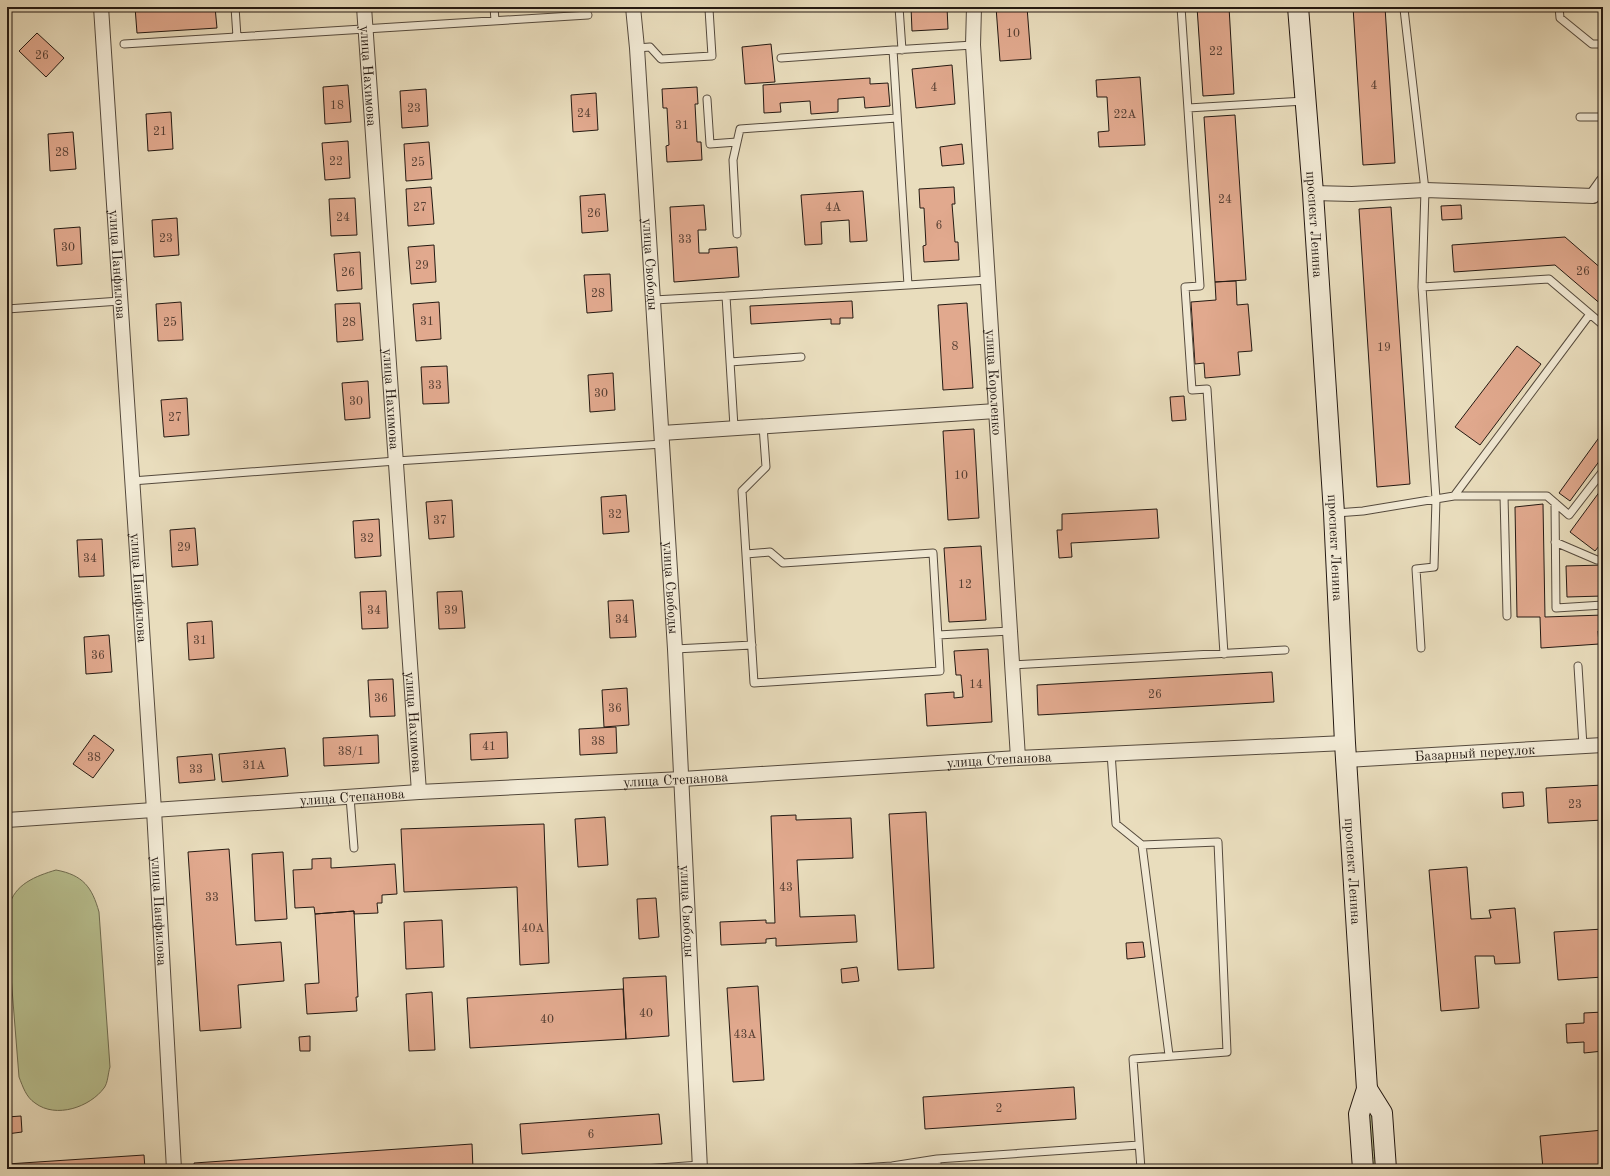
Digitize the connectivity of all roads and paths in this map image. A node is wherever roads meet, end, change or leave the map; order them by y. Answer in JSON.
{"nodes":[{"id":1,"x":101,"y":7,"type":"edge"},
{"id":2,"x":236,"y":7,"type":"edge"},
{"id":3,"x":364,"y":7,"type":"edge"},
{"id":4,"x":494,"y":7,"type":"edge"},
{"id":5,"x":633,"y":7,"type":"edge"},
{"id":6,"x":899,"y":7,"type":"edge"},
{"id":7,"x":974,"y":7,"type":"edge"},
{"id":8,"x":1181,"y":7,"type":"edge"},
{"id":9,"x":1298,"y":7,"type":"edge"},
{"id":10,"x":1406,"y":7,"type":"edge"},
{"id":11,"x":1558,"y":7,"type":"edge"},
{"id":12,"x":709,"y":9,"type":"dead end"},
{"id":13,"x":588,"y":15,"type":"dead end"},
{"id":14,"x":495,"y":21,"type":"junction"},
{"id":15,"x":365,"y":29,"type":"junction"},
{"id":16,"x":237,"y":37,"type":"junction"},
{"id":17,"x":124,"y":44,"type":"dead end"},
{"id":18,"x":1603,"y":44,"type":"edge"},
{"id":19,"x":973,"y":45,"type":"junction"},
{"id":20,"x":637,"y":48,"type":"junction"},
{"id":21,"x":893,"y":50,"type":"junction"},
{"id":22,"x":902,"y":50,"type":"junction"},
{"id":23,"x":781,"y":58,"type":"dead end"},
{"id":24,"x":707,"y":99,"type":"dead end"},
{"id":25,"x":1306,"y":101,"type":"junction"},
{"id":26,"x":1188,"y":108,"type":"junction"},
{"id":27,"x":1580,"y":117,"type":"dead end"},
{"id":28,"x":1603,"y":117,"type":"edge"},
{"id":29,"x":897,"y":118,"type":"junction"},
{"id":30,"x":737,"y":142,"type":"junction"},
{"id":31,"x":1603,"y":182,"type":"edge"},
{"id":32,"x":1425,"y":190,"type":"junction"},
{"id":33,"x":1313,"y":193,"type":"junction"},
{"id":34,"x":737,"y":234,"type":"dead end"},
{"id":35,"x":988,"y":280,"type":"junction"},
{"id":36,"x":908,"y":285,"type":"junction"},
{"id":37,"x":1422,"y":288,"type":"junction"},
{"id":38,"x":726,"y":296,"type":"junction"},
{"id":39,"x":654,"y":300,"type":"junction"},
{"id":40,"x":120,"y":301,"type":"junction"},
{"id":41,"x":7,"y":309,"type":"edge"},
{"id":42,"x":1590,"y":314,"type":"junction"},
{"id":43,"x":1603,"y":325,"type":"edge"},
{"id":44,"x":801,"y":358,"type":"dead end"},
{"id":45,"x":730,"y":362,"type":"junction"},
{"id":46,"x":996,"y":411,"type":"junction"},
{"id":47,"x":763,"y":426,"type":"junction"},
{"id":48,"x":734,"y":427,"type":"junction"},
{"id":49,"x":663,"y":438,"type":"junction"},
{"id":50,"x":396,"y":461,"type":"junction"},
{"id":51,"x":1603,"y":471,"type":"edge"},
{"id":52,"x":132,"y":481,"type":"junction"},
{"id":53,"x":1454,"y":496,"type":"junction"},
{"id":54,"x":1504,"y":496,"type":"junction"},
{"id":55,"x":1436,"y":499,"type":"junction"},
{"id":56,"x":1555,"y":503,"type":"junction"},
{"id":57,"x":1334,"y":513,"type":"junction"},
{"id":58,"x":1555,"y":542,"type":"junction"},
{"id":59,"x":1603,"y":553,"type":"edge"},
{"id":60,"x":746,"y":554,"type":"junction"},
{"id":61,"x":1600,"y":560,"type":"edge"},
{"id":62,"x":1603,"y":605,"type":"edge"},
{"id":63,"x":1506,"y":616,"type":"dead end"},
{"id":64,"x":1010,"y":631,"type":"junction"},
{"id":65,"x":938,"y":635,"type":"junction"},
{"id":66,"x":752,"y":645,"type":"junction"},
{"id":67,"x":1421,"y":648,"type":"dead end"},
{"id":68,"x":676,"y":649,"type":"junction"},
{"id":69,"x":1285,"y":650,"type":"dead end"},
{"id":70,"x":1224,"y":654,"type":"junction"},
{"id":71,"x":1012,"y":665,"type":"junction"},
{"id":72,"x":1578,"y":666,"type":"dead end"},
{"id":73,"x":1603,"y":745,"type":"edge"},
{"id":74,"x":1583,"y":746,"type":"junction"},
{"id":75,"x":1346,"y":751,"type":"junction"},
{"id":76,"x":1111,"y":753,"type":"junction"},
{"id":77,"x":1018,"y":758,"type":"junction"},
{"id":78,"x":682,"y":779,"type":"junction"},
{"id":79,"x":419,"y":792,"type":"junction"},
{"id":80,"x":350,"y":796,"type":"junction"},
{"id":81,"x":154,"y":810,"type":"junction"},
{"id":82,"x":7,"y":820,"type":"edge"},
{"id":83,"x":1142,"y":845,"type":"junction"},
{"id":84,"x":354,"y":848,"type":"dead end"},
{"id":85,"x":1169,"y":1055,"type":"junction"},
{"id":86,"x":1367,"y":1088,"type":"junction"},
{"id":87,"x":1140,"y":1146,"type":"junction"},
{"id":88,"x":937,"y":1159,"type":"junction"},
{"id":89,"x":700,"y":1167,"type":"edge"},
{"id":90,"x":174,"y":1169,"type":"edge"},
{"id":91,"x":644,"y":1169,"type":"edge"},
{"id":92,"x":843,"y":1169,"type":"edge"},
{"id":93,"x":937,"y":1169,"type":"edge"},
{"id":94,"x":1141,"y":1169,"type":"edge"},
{"id":95,"x":1363,"y":1169,"type":"edge"},
{"id":96,"x":1386,"y":1169,"type":"edge"}],
"edges":[{"from":1,"to":40,"type":"street","name":"улица Панфилова"},
{"from":2,"to":16,"type":"lane"},
{"from":3,"to":15,"type":"street","name":"улица Нахимова"},
{"from":4,"to":14,"type":"lane"},
{"from":5,"to":20,"type":"street","name":"улица Свободы"},
{"from":6,"to":22,"type":"lane"},
{"from":7,"to":19,"type":"street","name":"улица Короленко"},
{"from":8,"to":26,"type":"lane"},
{"from":9,"to":25,"type":"main road","name":"проспект Ленина"},
{"from":10,"to":32,"type":"lane"},
{"from":11,"to":18,"type":"lane"},
{"from":12,"to":20,"type":"lane"},
{"from":13,"to":14,"type":"lane"},
{"from":14,"to":15,"type":"lane"},
{"from":15,"to":16,"type":"lane"},
{"from":15,"to":50,"type":"street","name":"улица Нахимова"},
{"from":16,"to":17,"type":"lane"},
{"from":19,"to":22,"type":"lane"},
{"from":19,"to":35,"type":"street","name":"улица Короленко"},
{"from":20,"to":39,"type":"street","name":"улица Свободы"},
{"from":21,"to":22,"type":"lane"},
{"from":21,"to":23,"type":"lane"},
{"from":21,"to":29,"type":"lane"},
{"from":24,"to":30,"type":"lane"},
{"from":25,"to":26,"type":"lane"},
{"from":25,"to":33,"type":"main road","name":"проспект Ленина"},
{"from":26,"to":70,"type":"lane"},
{"from":27,"to":28,"type":"lane"},
{"from":29,"to":30,"type":"lane"},
{"from":29,"to":36,"type":"lane"},
{"from":30,"to":34,"type":"lane"},
{"from":31,"to":32,"type":"street"},
{"from":32,"to":33,"type":"street"},
{"from":32,"to":37,"type":"lane"},
{"from":33,"to":57,"type":"main road","name":"проспект Ленина"},
{"from":35,"to":36,"type":"lane"},
{"from":35,"to":46,"type":"street","name":"улица Короленко"},
{"from":36,"to":38,"type":"lane"},
{"from":37,"to":42,"type":"lane"},
{"from":37,"to":55,"type":"lane"},
{"from":38,"to":39,"type":"lane"},
{"from":38,"to":45,"type":"lane"},
{"from":39,"to":49,"type":"street","name":"улица Свободы"},
{"from":40,"to":41,"type":"lane"},
{"from":40,"to":52,"type":"street","name":"улица Панфилова"},
{"from":42,"to":43,"type":"lane"},
{"from":42,"to":53,"type":"lane"},
{"from":44,"to":45,"type":"lane"},
{"from":45,"to":48,"type":"lane"},
{"from":46,"to":47,"type":"street"},
{"from":46,"to":64,"type":"street","name":"улица Короленко"},
{"from":47,"to":48,"type":"street"},
{"from":47,"to":60,"type":"lane"},
{"from":48,"to":49,"type":"street"},
{"from":49,"to":50,"type":"lane"},
{"from":49,"to":68,"type":"street","name":"улица Свободы"},
{"from":50,"to":52,"type":"lane"},
{"from":50,"to":79,"type":"street","name":"улица Нахимова"},
{"from":51,"to":56,"type":"lane"},
{"from":52,"to":81,"type":"street","name":"улица Панфилова"},
{"from":53,"to":54,"type":"lane"},
{"from":53,"to":55,"type":"lane"},
{"from":54,"to":56,"type":"lane"},
{"from":54,"to":63,"type":"lane"},
{"from":55,"to":57,"type":"lane"},
{"from":55,"to":67,"type":"lane"},
{"from":56,"to":58,"type":"lane"},
{"from":57,"to":75,"type":"main road","name":"проспект Ленина"},
{"from":58,"to":61,"type":"lane"},
{"from":58,"to":62,"type":"lane"},
{"from":59,"to":61,"type":"lane"},
{"from":60,"to":65,"type":"lane"},
{"from":60,"to":66,"type":"lane"},
{"from":64,"to":65,"type":"lane"},
{"from":64,"to":71,"type":"street","name":"улица Короленко"},
{"from":65,"to":66,"type":"lane"},
{"from":66,"to":68,"type":"lane"},
{"from":68,"to":78,"type":"street","name":"улица Свободы"},
{"from":69,"to":70,"type":"lane"},
{"from":70,"to":71,"type":"lane"},
{"from":71,"to":77,"type":"street","name":"улица Короленко"},
{"from":72,"to":74,"type":"lane"},
{"from":73,"to":74,"type":"street","name":"Базарный переулок"},
{"from":74,"to":75,"type":"street","name":"Базарный переулок"},
{"from":75,"to":76,"type":"street","name":"улица Степанова"},
{"from":75,"to":86,"type":"main road","name":"проспект Ленина"},
{"from":76,"to":77,"type":"street","name":"улица Степанова"},
{"from":76,"to":83,"type":"lane"},
{"from":77,"to":78,"type":"street","name":"улица Степанова"},
{"from":78,"to":79,"type":"street","name":"улица Степанова"},
{"from":78,"to":89,"type":"street","name":"улица Свободы"},
{"from":79,"to":80,"type":"street","name":"улица Степанова"},
{"from":80,"to":81,"type":"street","name":"улица Степанова"},
{"from":80,"to":84,"type":"lane"},
{"from":81,"to":82,"type":"street","name":"улица Степанова"},
{"from":81,"to":90,"type":"street","name":"улица Панфилова"},
{"from":83,"to":85,"type":"lane"},
{"from":83,"to":85,"type":"lane"},
{"from":85,"to":87,"type":"lane"},
{"from":86,"to":95,"type":"main road","name":"проспект Ленина"},
{"from":86,"to":96,"type":"main road","name":"проспект Ленина"},
{"from":87,"to":88,"type":"lane"},
{"from":87,"to":94,"type":"lane"},
{"from":88,"to":92,"type":"lane"},
{"from":88,"to":93,"type":"lane"},
{"from":89,"to":91,"type":"lane"}]}
